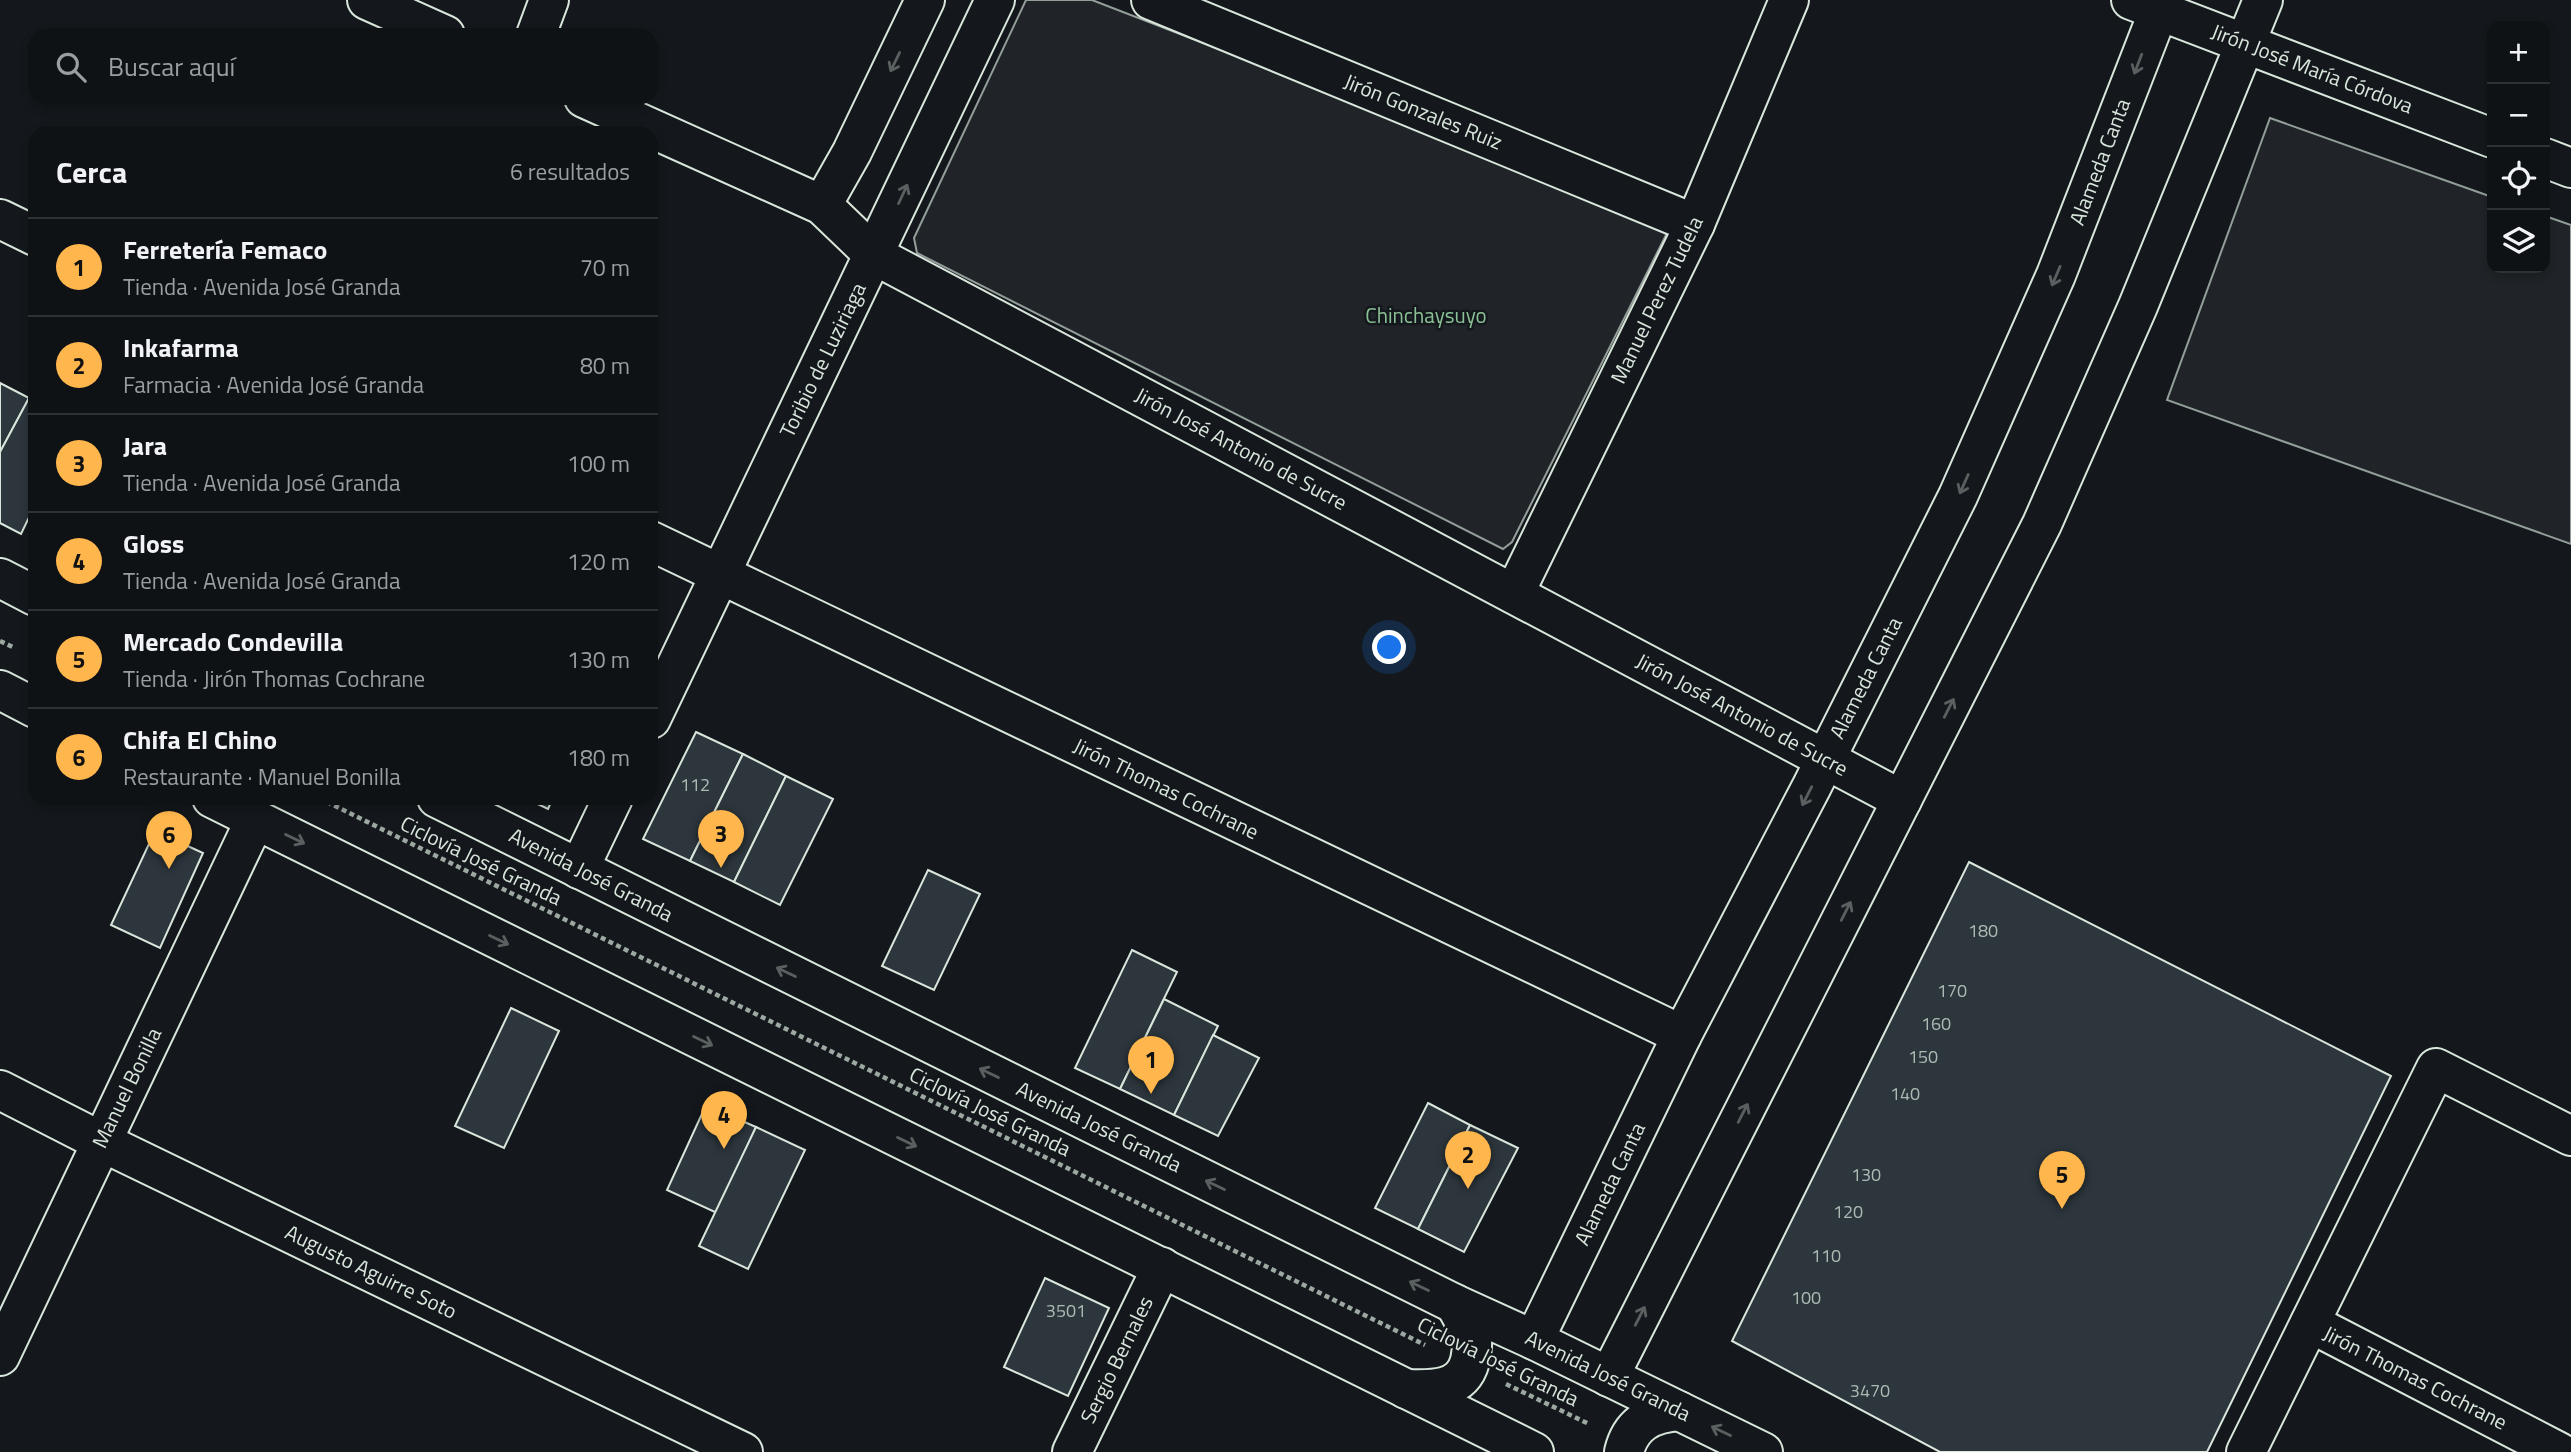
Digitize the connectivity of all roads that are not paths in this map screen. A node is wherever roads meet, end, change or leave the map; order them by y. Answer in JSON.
{"nodes":[{"id":1,"x":367,"y":0,"type":"edge"},
{"id":2,"x":550,"y":0,"type":"edge"},
{"id":3,"x":925,"y":0,"type":"edge"},
{"id":4,"x":995,"y":0,"type":"edge"},
{"id":5,"x":1151,"y":0,"type":"edge"},
{"id":6,"x":1789,"y":0,"type":"edge"},
{"id":7,"x":2263,"y":0,"type":"edge"},
{"id":8,"x":2151,"y":4,"type":"edge"},
{"id":9,"x":429,"y":28,"type":"edge"},
{"id":10,"x":539,"y":28,"type":"edge"},
{"id":11,"x":2246,"y":44,"type":"junction"},
{"id":12,"x":600,"y":105,"type":"edge"},
{"id":13,"x":646,"y":126,"type":"edge"},
{"id":14,"x":658,"y":131,"type":"edge"},
{"id":15,"x":2487,"y":136,"type":"edge"},
{"id":16,"x":822,"y":205,"type":"junction"},
{"id":17,"x":0,"y":219,"type":"edge"},
{"id":18,"x":1695,"y":224,"type":"junction"},
{"id":19,"x":28,"y":233,"type":"edge"},
{"id":20,"x":874,"y":255,"type":"junction"},
{"id":21,"x":658,"y":544,"type":"edge"},
{"id":22,"x":720,"y":575,"type":"junction"},
{"id":23,"x":0,"y":578,"type":"edge"},
{"id":24,"x":28,"y":592,"type":"edge"},
{"id":25,"x":1514,"y":594,"type":"junction"},
{"id":26,"x":0,"y":691,"type":"edge"},
{"id":27,"x":658,"y":704,"type":"edge"},
{"id":28,"x":28,"y":705,"type":"edge"},
{"id":29,"x":1825,"y":759,"type":"junction"},
{"id":30,"x":1902,"y":800,"type":"junction"},
{"id":31,"x":226,"y":805,"type":"edge"},
{"id":32,"x":452,"y":805,"type":"edge"},
{"id":33,"x":610,"y":805,"type":"edge"},
{"id":34,"x":255,"y":820,"type":"junction"},
{"id":35,"x":579,"y":869,"type":"junction"},
{"id":36,"x":1682,"y":1035,"type":"junction"},
{"id":37,"x":0,"y":1090,"type":"edge"},
{"id":38,"x":2571,"y":1136,"type":"edge"},
{"id":39,"x":102,"y":1142,"type":"junction"},
{"id":40,"x":1162,"y":1267,"type":"junction"},
{"id":41,"x":1455,"y":1304,"type":"junction"},
{"id":42,"x":2310,"y":1323,"type":"junction"},
{"id":43,"x":1534,"y":1340,"type":"junction"},
{"id":44,"x":0,"y":1356,"type":"edge"},
{"id":45,"x":1609,"y":1377,"type":"junction"},
{"id":46,"x":1406,"y":1389,"type":"junction"},
{"id":47,"x":1679,"y":1411,"type":"junction"},
{"id":48,"x":1625,"y":1447,"type":"edge"},
{"id":49,"x":743,"y":1452,"type":"edge"},
{"id":50,"x":1073,"y":1452,"type":"edge"},
{"id":51,"x":1534,"y":1452,"type":"edge"},
{"id":52,"x":1762,"y":1452,"type":"edge"},
{"id":53,"x":2246,"y":1452,"type":"edge"},
{"id":54,"x":2558,"y":1452,"type":"edge"}],
"edges":[{"from":1,"to":9,"type":"street"},
{"from":2,"to":10,"type":"street"},
{"from":3,"to":16,"type":"street","one_way":true},
{"from":20,"to":4,"type":"street","name":"Toribio de Luziriaga","one_way":true},
{"from":5,"to":18,"type":"street","name":"Jirón Gonzales Ruiz"},
{"from":6,"to":18,"type":"street","name":"Manuel Perez Tudela"},
{"from":7,"to":11,"type":"street"},
{"from":8,"to":11,"type":"street","name":"Jirón José María Córdova"},
{"from":8,"to":29,"type":"street","name":"Alameda Canta","one_way":true},
{"from":11,"to":15,"type":"street","name":"Jirón José María Córdova"},
{"from":30,"to":11,"type":"street","one_way":true},
{"from":12,"to":13,"type":"street","name":"Jirón José Antonio de Sucre"},
{"from":14,"to":16,"type":"street","name":"Jirón José Antonio de Sucre"},
{"from":16,"to":20,"type":"street","name":"Jirón José Antonio de Sucre"},
{"from":17,"to":19,"type":"street"},
{"from":18,"to":25,"type":"street","name":"Manuel Perez Tudela"},
{"from":20,"to":22,"type":"street","name":"Toribio de Luziriaga"},
{"from":20,"to":25,"type":"street","name":"Jirón José Antonio de Sucre"},
{"from":21,"to":22,"type":"street","name":"Jirón Thomas Cochrane"},
{"from":22,"to":27,"type":"street","name":"Toribio de Luziriaga"},
{"from":22,"to":36,"type":"street","name":"Jirón Thomas Cochrane"},
{"from":23,"to":24,"type":"street"},
{"from":25,"to":29,"type":"street","name":"Jirón José Antonio de Sucre"},
{"from":26,"to":28,"type":"street"},
{"from":29,"to":30,"type":"street","name":"Jirón José Antonio de Sucre"},
{"from":29,"to":36,"type":"street","name":"Alameda Canta","one_way":true},
{"from":45,"to":30,"type":"street","one_way":true},
{"from":31,"to":34,"type":"street"},
{"from":32,"to":35,"type":"street","name":"Avenida José Granda"},
{"from":33,"to":35,"type":"street"},
{"from":34,"to":39,"type":"street","name":"Manuel Bonilla"},
{"from":34,"to":40,"type":"street","one_way":true},
{"from":41,"to":35,"type":"street","name":"Avenida José Granda","one_way":true},
{"from":36,"to":43,"type":"street","name":"Alameda Canta"},
{"from":37,"to":39,"type":"street","name":"Augusto Aguirre Soto"},
{"from":38,"to":42,"type":"street"},
{"from":39,"to":44,"type":"street","name":"Manuel Bonilla"},
{"from":39,"to":49,"type":"street","name":"Augusto Aguirre Soto"},
{"from":40,"to":46,"type":"street"},
{"from":40,"to":50,"type":"street","name":"Sergio Bernales"},
{"from":41,"to":43,"type":"street","name":"Avenida José Granda"},
{"from":41,"to":46,"type":"street"},
{"from":42,"to":53,"type":"street"},
{"from":42,"to":54,"type":"street","name":"Jirón Thomas Cochrane"},
{"from":43,"to":45,"type":"street","name":"Avenida José Granda"},
{"from":45,"to":47,"type":"street","name":"Avenida José Granda"},
{"from":46,"to":51,"type":"street"},
{"from":47,"to":48,"type":"street"},
{"from":52,"to":47,"type":"street","name":"Avenida José Granda","one_way":true}]}
